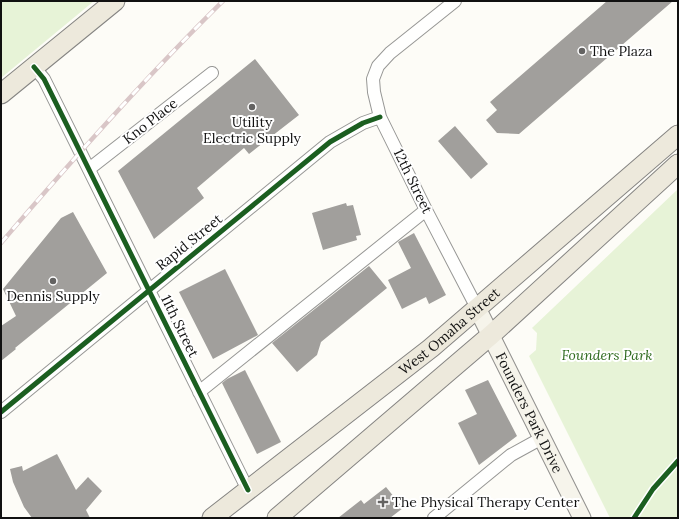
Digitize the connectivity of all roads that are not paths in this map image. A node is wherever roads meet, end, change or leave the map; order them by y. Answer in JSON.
{"nodes":[{"id":1,"x":115,"y":1,"type":"edge"},
{"id":2,"x":455,"y":1,"type":"edge"},
{"id":3,"x":34,"y":67,"type":"junction"},
{"id":4,"x":212,"y":73,"type":"dead end"},
{"id":5,"x":1,"y":94,"type":"edge"},
{"id":6,"x":380,"y":117,"type":"junction"},
{"id":7,"x":678,"y":135,"type":"edge"},
{"id":8,"x":678,"y":164,"type":"edge"},
{"id":9,"x":89,"y":169,"type":"junction"},
{"id":10,"x":426,"y":210,"type":"junction"},
{"id":11,"x":149,"y":291,"type":"junction"},
{"id":12,"x":478,"y":308,"type":"junction"},
{"id":13,"x":491,"y":334,"type":"junction"},
{"id":14,"x":199,"y":392,"type":"junction"},
{"id":15,"x":1,"y":412,"type":"edge"},
{"id":16,"x":542,"y":438,"type":"junction"},
{"id":17,"x":248,"y":490,"type":"junction"},
{"id":18,"x":212,"y":518,"type":"edge"},
{"id":19,"x":277,"y":518,"type":"edge"},
{"id":20,"x":434,"y":518,"type":"edge"},
{"id":21,"x":582,"y":518,"type":"edge"}],
"edges":[{"from":1,"to":3,"type":"main road"},
{"from":2,"to":6,"type":"street","name":"12th Street"},
{"from":3,"to":5,"type":"main road"},
{"from":3,"to":9,"type":"street","name":"11th Street"},
{"from":4,"to":9,"type":"street","name":"Kno Place"},
{"from":6,"to":10,"type":"street","name":"12th Street"},
{"from":6,"to":11,"type":"street","name":"Rapid Street"},
{"from":7,"to":12,"type":"main road","name":"West Omaha Street"},
{"from":8,"to":13,"type":"main road","name":"West Omaha Street"},
{"from":9,"to":11,"type":"street","name":"11th Street"},
{"from":10,"to":12,"type":"street","name":"12th Street"},
{"from":10,"to":14,"type":"street"},
{"from":11,"to":14,"type":"street","name":"11th Street"},
{"from":11,"to":15,"type":"street","name":"Rapid Street"},
{"from":12,"to":13,"type":"main road","name":"Founders Park Drive"},
{"from":12,"to":17,"type":"main road","name":"West Omaha Street"},
{"from":13,"to":16,"type":"main road","name":"Founders Park Drive"},
{"from":13,"to":19,"type":"main road","name":"West Omaha Street"},
{"from":14,"to":17,"type":"street","name":"11th Street"},
{"from":16,"to":20,"type":"street"},
{"from":16,"to":21,"type":"main road","name":"Founders Park Drive"},
{"from":17,"to":18,"type":"main road","name":"West Omaha Street"}]}
